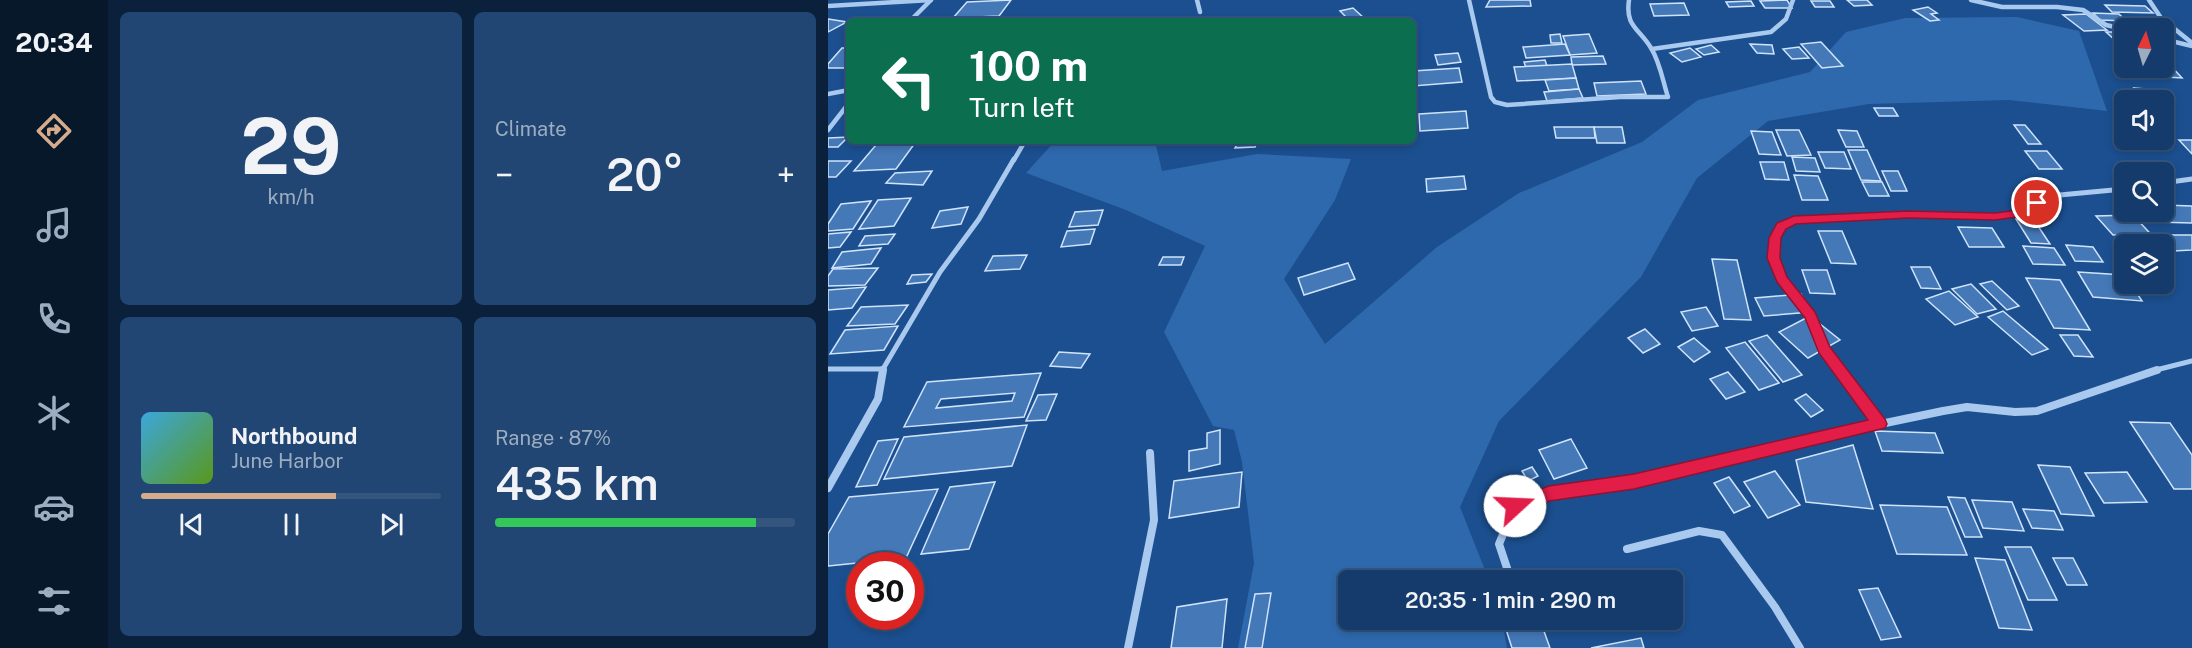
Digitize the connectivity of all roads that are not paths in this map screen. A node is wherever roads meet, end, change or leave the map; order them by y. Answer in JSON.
{"nodes":[{"id":1,"x":931,"y":0,"type":"edge"},
{"id":2,"x":1197,"y":0,"type":"edge"},
{"id":3,"x":1469,"y":0,"type":"edge"},
{"id":4,"x":1629,"y":0,"type":"edge"},
{"id":5,"x":1793,"y":0,"type":"edge"},
{"id":6,"x":1971,"y":0,"type":"edge"},
{"id":7,"x":2149,"y":0,"type":"edge"},
{"id":8,"x":828,"y":6,"type":"edge"},
{"id":9,"x":1200,"y":12,"type":"dead end"},
{"id":10,"x":913,"y":18,"type":"edge"},
{"id":11,"x":2114,"y":27,"type":"edge"},
{"id":12,"x":2174,"y":41,"type":"edge"},
{"id":13,"x":2192,"y":45,"type":"edge"},
{"id":14,"x":1652,"y":49,"type":"junction"},
{"id":15,"x":846,"y":91,"type":"edge"},
{"id":16,"x":828,"y":94,"type":"edge"},
{"id":17,"x":846,"y":107,"type":"edge"},
{"id":18,"x":828,"y":130,"type":"edge"},
{"id":19,"x":1023,"y":144,"type":"edge"},
{"id":20,"x":2192,"y":179,"type":"edge"},
{"id":21,"x":2174,"y":181,"type":"edge"},
{"id":22,"x":2114,"y":190,"type":"edge"},
{"id":23,"x":2192,"y":361,"type":"edge"},
{"id":24,"x":828,"y":369,"type":"edge"},
{"id":25,"x":882,"y":369,"type":"junction"},
{"id":26,"x":1879,"y":424,"type":"junction"},
{"id":27,"x":1150,"y":453,"type":"dead end"},
{"id":28,"x":828,"y":488,"type":"edge"},
{"id":29,"x":1627,"y":549,"type":"dead end"},
{"id":30,"x":1508,"y":570,"type":"edge"},
{"id":31,"x":1128,"y":648,"type":"edge"},
{"id":32,"x":1800,"y":648,"type":"edge"}],
"edges":[{"from":1,"to":8,"type":"street"},
{"from":1,"to":10,"type":"street"},
{"from":2,"to":9,"type":"street"},
{"from":3,"to":14,"type":"street"},
{"from":4,"to":14,"type":"street"},
{"from":5,"to":14,"type":"street"},
{"from":6,"to":11,"type":"street"},
{"from":7,"to":13,"type":"street"},
{"from":12,"to":13,"type":"street"},
{"from":15,"to":16,"type":"street"},
{"from":17,"to":18,"type":"street"},
{"from":19,"to":25,"type":"street"},
{"from":20,"to":21,"type":"street"},
{"from":22,"to":26,"type":"street"},
{"from":23,"to":26,"type":"street"},
{"from":24,"to":25,"type":"street"},
{"from":25,"to":28,"type":"street"},
{"from":26,"to":30,"type":"street"},
{"from":27,"to":31,"type":"street"},
{"from":29,"to":32,"type":"street"}]}
